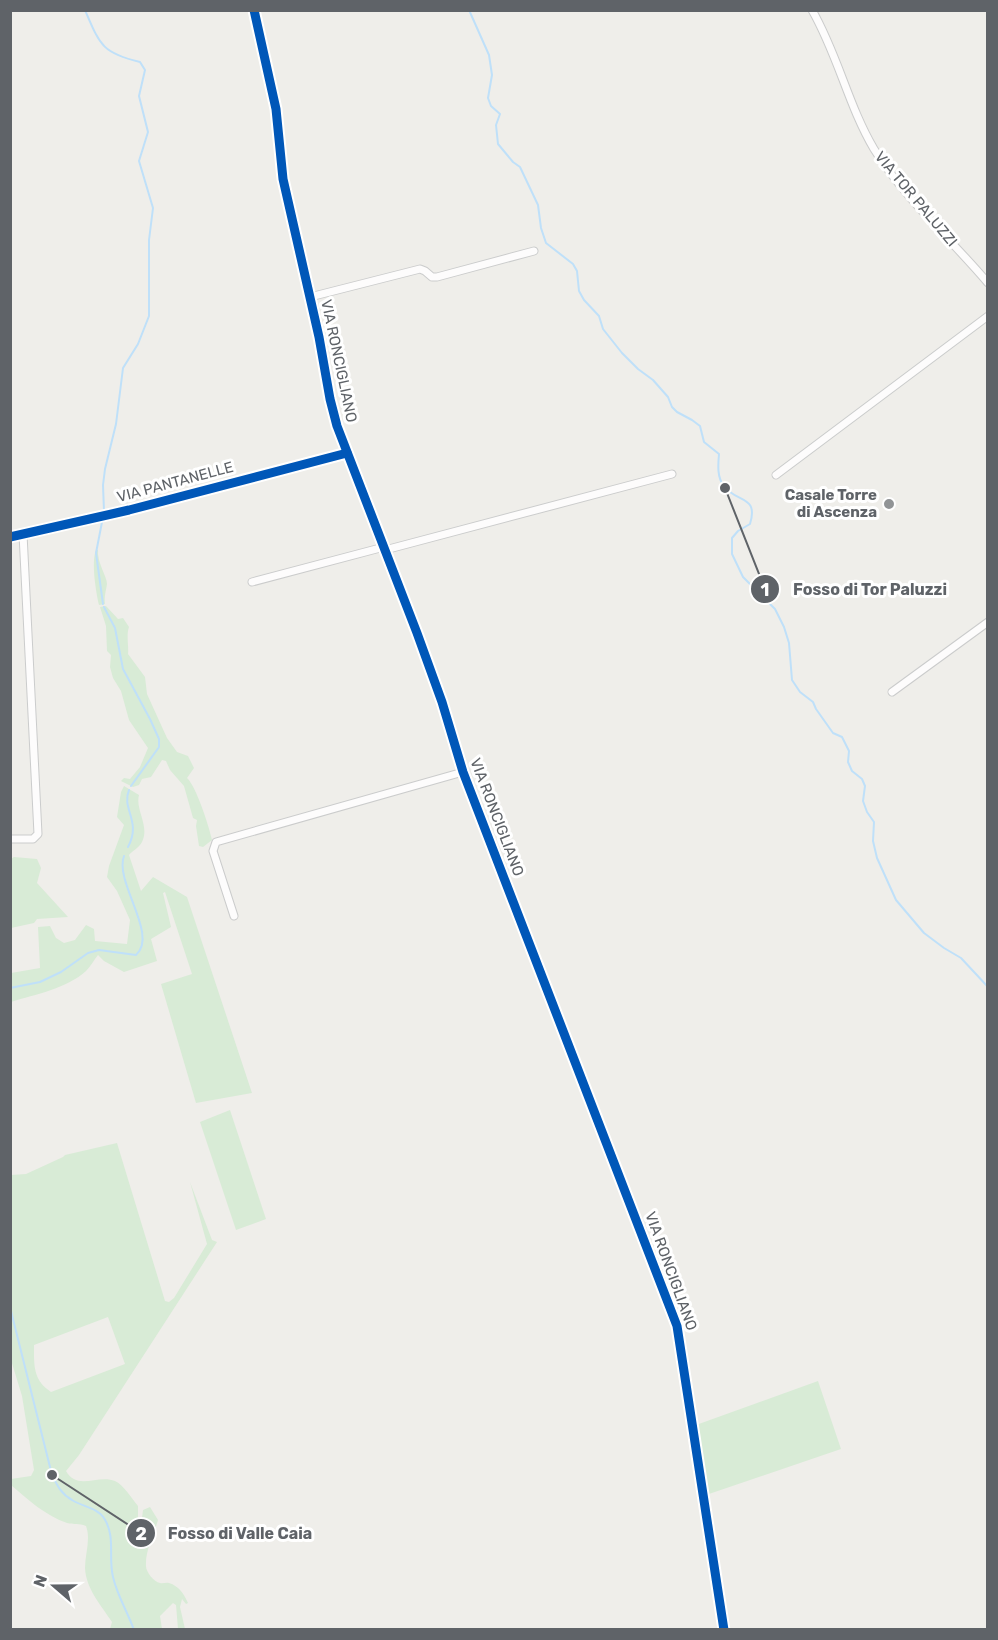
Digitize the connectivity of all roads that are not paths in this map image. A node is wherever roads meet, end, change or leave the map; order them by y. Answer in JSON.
{"nodes":[{"id":1,"x":254,"y":10,"type":"edge"},
{"id":2,"x":812,"y":10,"type":"edge"},
{"id":3,"x":534,"y":251,"type":"dead end"},
{"id":4,"x":987,"y":283,"type":"edge"},
{"id":5,"x":310,"y":297,"type":"junction"},
{"id":6,"x":987,"y":316,"type":"edge"},
{"id":7,"x":347,"y":453,"type":"junction"},
{"id":8,"x":672,"y":474,"type":"dead end"},
{"id":9,"x":776,"y":475,"type":"dead end"},
{"id":10,"x":23,"y":534,"type":"junction"},
{"id":11,"x":10,"y":537,"type":"edge"},
{"id":12,"x":385,"y":549,"type":"junction"},
{"id":13,"x":252,"y":582,"type":"dead end"},
{"id":14,"x":987,"y":622,"type":"edge"},
{"id":15,"x":892,"y":692,"type":"dead end"},
{"id":16,"x":463,"y":772,"type":"junction"},
{"id":17,"x":10,"y":839,"type":"edge"},
{"id":18,"x":234,"y":916,"type":"dead end"},
{"id":19,"x":724,"y":1629,"type":"edge"}],
"edges":[{"from":1,"to":5,"type":"street","name":"VIA RONCIGLIANO"},
{"from":2,"to":4,"type":"street","name":"VIA TOR PALUZZI"},
{"from":3,"to":5,"type":"street"},
{"from":5,"to":7,"type":"street","name":"VIA RONCIGLIANO"},
{"from":6,"to":9,"type":"street"},
{"from":7,"to":10,"type":"street","name":"VIA PANTANELLE"},
{"from":7,"to":12,"type":"street","name":"VIA RONCIGLIANO"},
{"from":8,"to":12,"type":"street"},
{"from":10,"to":11,"type":"street","name":"VIA PANTANELLE"},
{"from":10,"to":17,"type":"street"},
{"from":12,"to":13,"type":"street"},
{"from":12,"to":16,"type":"street","name":"VIA RONCIGLIANO"},
{"from":14,"to":15,"type":"street"},
{"from":16,"to":18,"type":"street"},
{"from":16,"to":19,"type":"street","name":"VIA RONCIGLIANO"}]}
